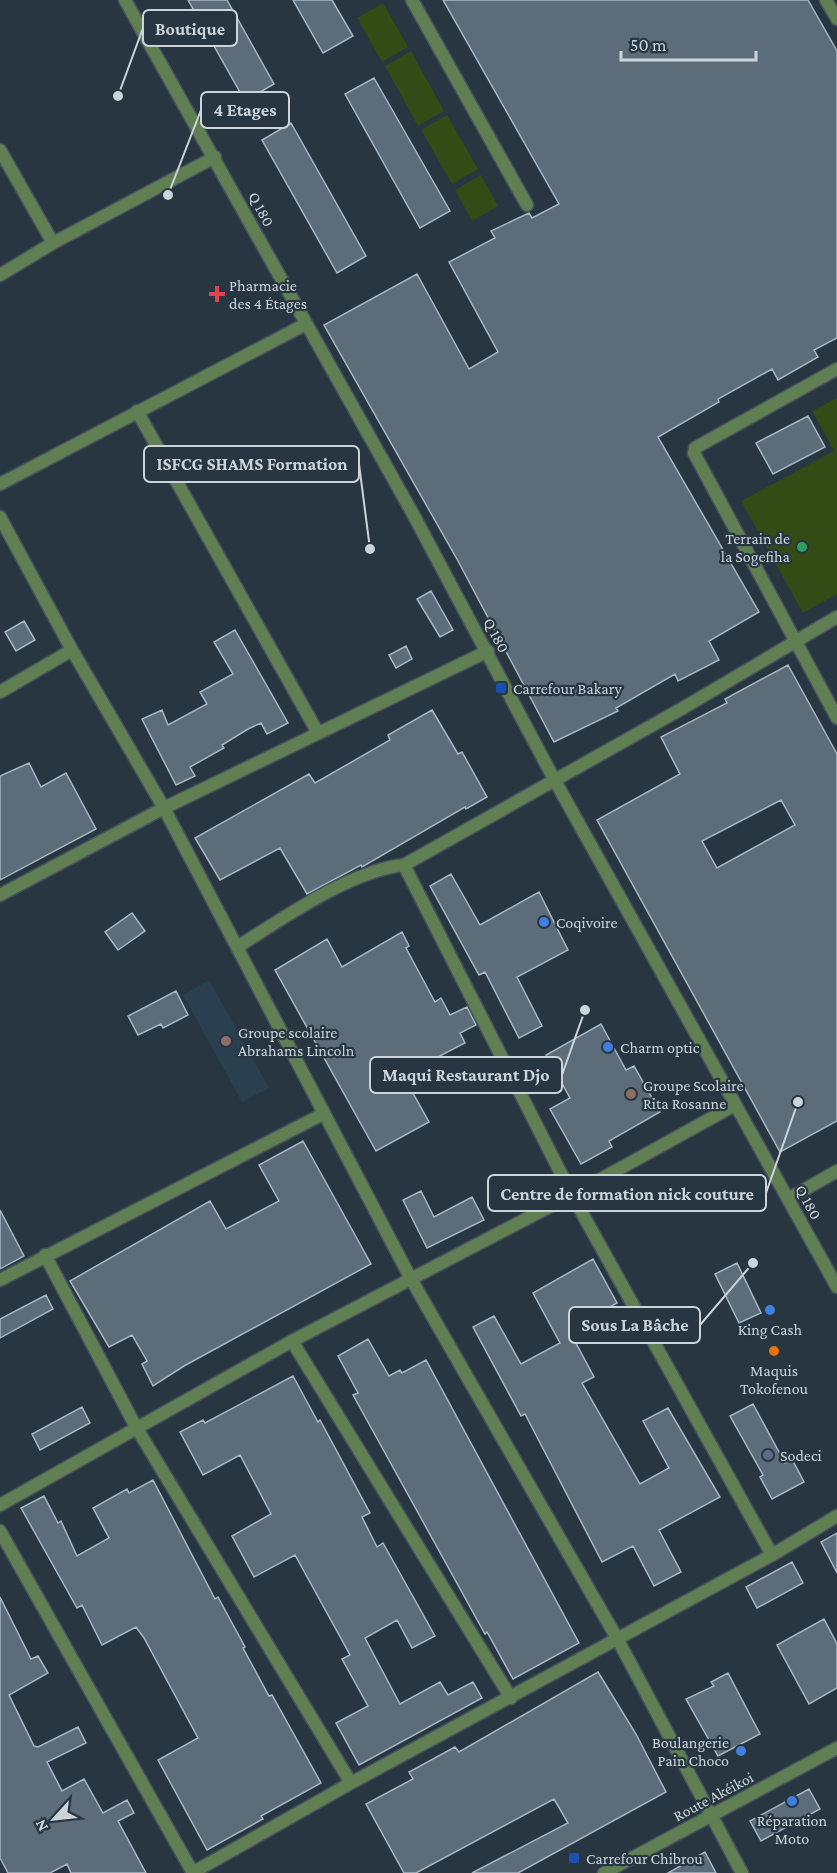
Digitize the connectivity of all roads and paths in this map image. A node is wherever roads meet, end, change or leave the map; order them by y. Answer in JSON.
{"nodes":[{"id":1,"x":125,"y":0,"type":"edge"},
{"id":2,"x":412,"y":0,"type":"edge"},
{"id":3,"x":826,"y":0,"type":"edge"},
{"id":4,"x":837,"y":19,"type":"edge"},
{"id":5,"x":0,"y":150,"type":"edge"},
{"id":6,"x":215,"y":157,"type":"junction"},
{"id":7,"x":527,"y":205,"type":"dead end"},
{"id":8,"x":53,"y":243,"type":"junction"},
{"id":9,"x":0,"y":275,"type":"edge"},
{"id":10,"x":306,"y":324,"type":"junction"},
{"id":11,"x":837,"y":369,"type":"edge"},
{"id":12,"x":137,"y":411,"type":"junction"},
{"id":13,"x":0,"y":484,"type":"edge"},
{"id":14,"x":0,"y":517,"type":"edge"},
{"id":15,"x":837,"y":618,"type":"edge"},
{"id":16,"x":794,"y":642,"type":"junction"},
{"id":17,"x":72,"y":650,"type":"junction"},
{"id":18,"x":488,"y":651,"type":"junction"},
{"id":19,"x":0,"y":692,"type":"edge"},
{"id":20,"x":837,"y":718,"type":"edge"},
{"id":21,"x":318,"y":733,"type":"junction"},
{"id":22,"x":554,"y":779,"type":"junction"},
{"id":23,"x":164,"y":808,"type":"junction"},
{"id":24,"x":404,"y":865,"type":"junction"},
{"id":25,"x":0,"y":895,"type":"edge"},
{"id":26,"x":238,"y":946,"type":"junction"},
{"id":27,"x":735,"y":1105,"type":"junction"},
{"id":28,"x":324,"y":1114,"type":"junction"},
{"id":29,"x":837,"y":1171,"type":"edge"},
{"id":30,"x":572,"y":1195,"type":"junction"},
{"id":31,"x":788,"y":1199,"type":"junction"},
{"id":32,"x":45,"y":1255,"type":"junction"},
{"id":33,"x":411,"y":1279,"type":"junction"},
{"id":34,"x":0,"y":1280,"type":"edge"},
{"id":35,"x":837,"y":1287,"type":"edge"},
{"id":36,"x":292,"y":1341,"type":"junction"},
{"id":37,"x":136,"y":1427,"type":"junction"},
{"id":38,"x":0,"y":1505,"type":"edge"},
{"id":39,"x":837,"y":1515,"type":"edge"},
{"id":40,"x":0,"y":1532,"type":"edge"},
{"id":41,"x":772,"y":1555,"type":"junction"},
{"id":42,"x":618,"y":1640,"type":"junction"},
{"id":43,"x":511,"y":1698,"type":"junction"},
{"id":44,"x":837,"y":1748,"type":"edge"},
{"id":45,"x":351,"y":1783,"type":"junction"},
{"id":46,"x":711,"y":1816,"type":"junction"},
{"id":47,"x":192,"y":1873,"type":"edge"},
{"id":48,"x":604,"y":1873,"type":"edge"},
{"id":49,"x":742,"y":1873,"type":"edge"}],
"edges":[{"from":1,"to":6,"type":"street","name":"Q 180"},
{"from":2,"to":7,"type":"street"},
{"from":3,"to":4,"type":"street"},
{"from":5,"to":8,"type":"street"},
{"from":6,"to":8,"type":"street"},
{"from":6,"to":10,"type":"street","name":"Q 180"},
{"from":8,"to":9,"type":"street"},
{"from":10,"to":12,"type":"street"},
{"from":10,"to":18,"type":"street","name":"Q 180"},
{"from":11,"to":16,"type":"street"},
{"from":12,"to":13,"type":"street"},
{"from":12,"to":21,"type":"street"},
{"from":14,"to":17,"type":"street"},
{"from":15,"to":16,"type":"street"},
{"from":16,"to":20,"type":"street"},
{"from":16,"to":22,"type":"street"},
{"from":17,"to":19,"type":"street"},
{"from":17,"to":23,"type":"street"},
{"from":18,"to":21,"type":"street"},
{"from":18,"to":22,"type":"street","name":"Q 180"},
{"from":21,"to":23,"type":"street"},
{"from":22,"to":24,"type":"street"},
{"from":22,"to":27,"type":"street","name":"Q 180"},
{"from":23,"to":25,"type":"street"},
{"from":23,"to":26,"type":"street"},
{"from":24,"to":26,"type":"street"},
{"from":24,"to":30,"type":"street"},
{"from":26,"to":28,"type":"street"},
{"from":27,"to":30,"type":"street"},
{"from":27,"to":31,"type":"street","name":"Q 180"},
{"from":28,"to":32,"type":"street"},
{"from":28,"to":33,"type":"street"},
{"from":29,"to":31,"type":"street"},
{"from":30,"to":33,"type":"street"},
{"from":30,"to":41,"type":"street"},
{"from":31,"to":35,"type":"street","name":"Q 180"},
{"from":32,"to":34,"type":"street"},
{"from":32,"to":37,"type":"street"},
{"from":33,"to":36,"type":"street"},
{"from":33,"to":42,"type":"street"},
{"from":36,"to":37,"type":"street"},
{"from":36,"to":43,"type":"street"},
{"from":37,"to":38,"type":"street"},
{"from":37,"to":45,"type":"street"},
{"from":39,"to":41,"type":"street"},
{"from":40,"to":47,"type":"street"},
{"from":41,"to":42,"type":"street"},
{"from":42,"to":43,"type":"street"},
{"from":42,"to":46,"type":"street"},
{"from":43,"to":45,"type":"street"},
{"from":44,"to":46,"type":"street","name":"Route Akéikoi"},
{"from":45,"to":47,"type":"street"},
{"from":46,"to":48,"type":"street","name":"Route Akéikoi"},
{"from":46,"to":49,"type":"street"}]}
